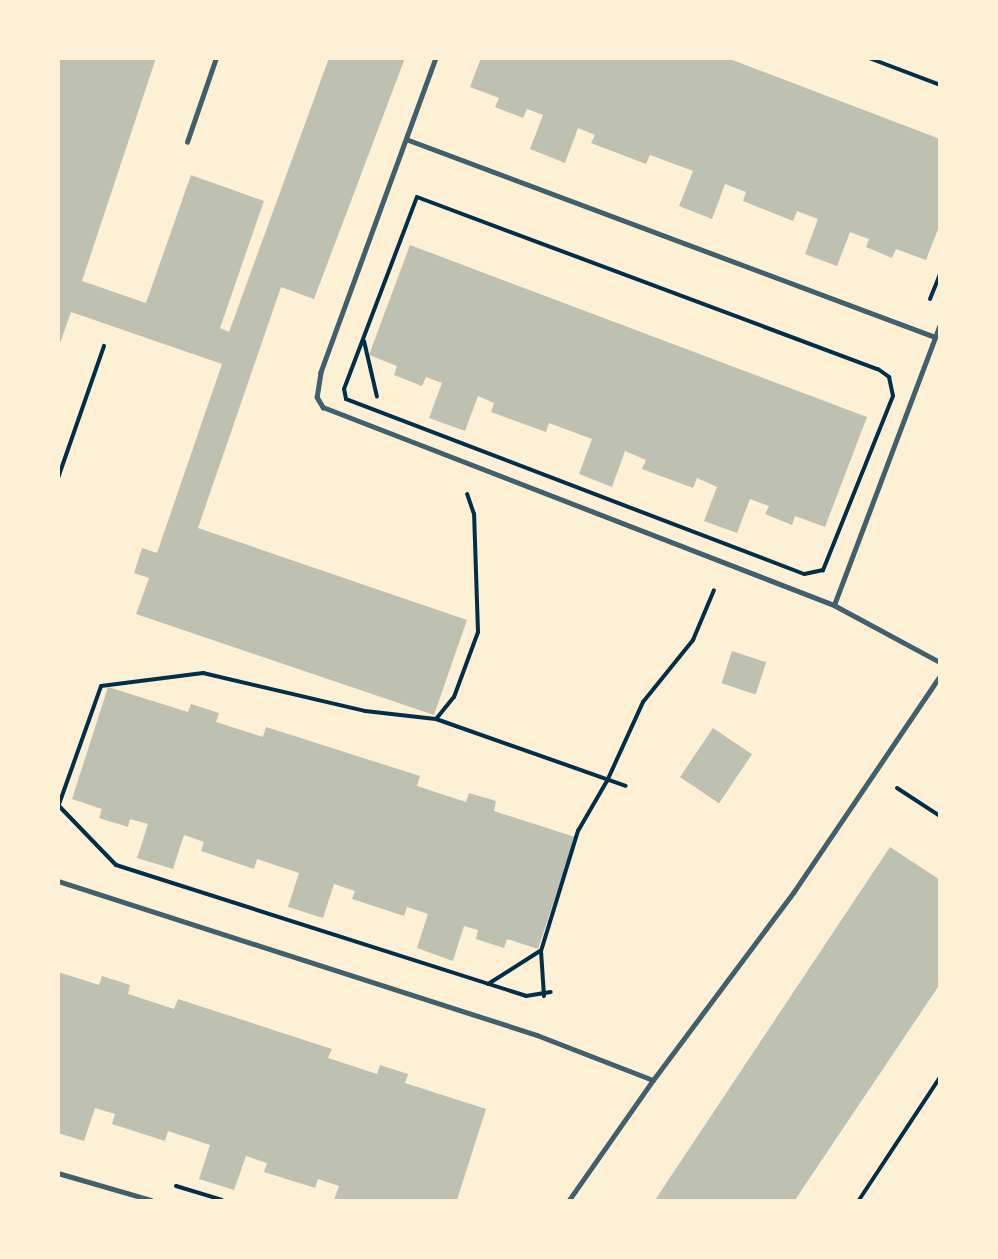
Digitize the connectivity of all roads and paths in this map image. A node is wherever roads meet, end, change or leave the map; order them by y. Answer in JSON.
{"nodes":[{"id":1,"x":216,"y":58,"type":"edge"},
{"id":2,"x":436,"y":58,"type":"edge"},
{"id":3,"x":869,"y":58,"type":"edge"},
{"id":4,"x":939,"y":85,"type":"edge"},
{"id":5,"x":406,"y":139,"type":"junction"},
{"id":6,"x":187,"y":142,"type":"dead end"},
{"id":7,"x":939,"y":274,"type":"edge"},
{"id":8,"x":925,"y":304,"type":"dead end"},
{"id":9,"x":939,"y":324,"type":"edge"},
{"id":10,"x":363,"y":336,"type":"junction"},
{"id":11,"x":934,"y":338,"type":"junction"},
{"id":12,"x":104,"y":346,"type":"dead end"},
{"id":13,"x":387,"y":416,"type":"junction"},
{"id":14,"x":447,"y":439,"type":"junction"},
{"id":15,"x":455,"y":460,"type":"junction"},
{"id":16,"x":58,"y":478,"type":"edge"},
{"id":17,"x":731,"y":546,"type":"junction"},
{"id":18,"x":724,"y":562,"type":"junction"},
{"id":19,"x":834,"y":605,"type":"junction"},
{"id":20,"x":939,"y":662,"type":"edge"},
{"id":21,"x":939,"y":676,"type":"edge"},
{"id":22,"x":436,"y":719,"type":"junction"},
{"id":23,"x":874,"y":772,"type":"junction"},
{"id":24,"x":608,"y":781,"type":"junction"},
{"id":25,"x":626,"y":786,"type":"dead end"},
{"id":26,"x":59,"y":806,"type":"edge"},
{"id":27,"x":939,"y":816,"type":"edge"},
{"id":28,"x":58,"y":881,"type":"edge"},
{"id":29,"x":541,"y":951,"type":"junction"},
{"id":30,"x":487,"y":984,"type":"junction"},
{"id":31,"x":550,"y":992,"type":"dead end"},
{"id":32,"x":544,"y":996,"type":"junction"},
{"id":33,"x":939,"y":1077,"type":"edge"},
{"id":34,"x":653,"y":1080,"type":"junction"},
{"id":35,"x":58,"y":1173,"type":"edge"},
{"id":36,"x":151,"y":1200,"type":"edge"},
{"id":37,"x":569,"y":1200,"type":"edge"},
{"id":38,"x":859,"y":1200,"type":"edge"}],
"edges":[{"from":1,"to":6,"type":"lane"},
{"from":2,"to":5,"type":"lane"},
{"from":3,"to":4,"type":"path"},
{"from":5,"to":11,"type":"lane"},
{"from":5,"to":15,"type":"lane"},
{"from":7,"to":8,"type":"path"},
{"from":9,"to":11,"type":"lane"},
{"from":10,"to":13,"type":"path"},
{"from":10,"to":13,"type":"path"},
{"from":10,"to":17,"type":"path"},
{"from":11,"to":19,"type":"lane"},
{"from":12,"to":16,"type":"path"},
{"from":13,"to":14,"type":"path"},
{"from":14,"to":15,"type":"path"},
{"from":14,"to":17,"type":"path"},
{"from":15,"to":18,"type":"lane"},
{"from":15,"to":22,"type":"path"},
{"from":17,"to":18,"type":"path"},
{"from":18,"to":19,"type":"lane"},
{"from":18,"to":24,"type":"path"},
{"from":19,"to":20,"type":"lane"},
{"from":21,"to":23,"type":"lane"},
{"from":22,"to":24,"type":"path"},
{"from":22,"to":26,"type":"path"},
{"from":23,"to":27,"type":"path"},
{"from":23,"to":34,"type":"lane"},
{"from":24,"to":25,"type":"path"},
{"from":24,"to":29,"type":"path"},
{"from":26,"to":30,"type":"path"},
{"from":28,"to":34,"type":"lane"},
{"from":29,"to":30,"type":"path"},
{"from":29,"to":32,"type":"path"},
{"from":30,"to":32,"type":"path"},
{"from":31,"to":32,"type":"path"},
{"from":33,"to":38,"type":"path"},
{"from":34,"to":37,"type":"lane"},
{"from":35,"to":36,"type":"lane"}]}
